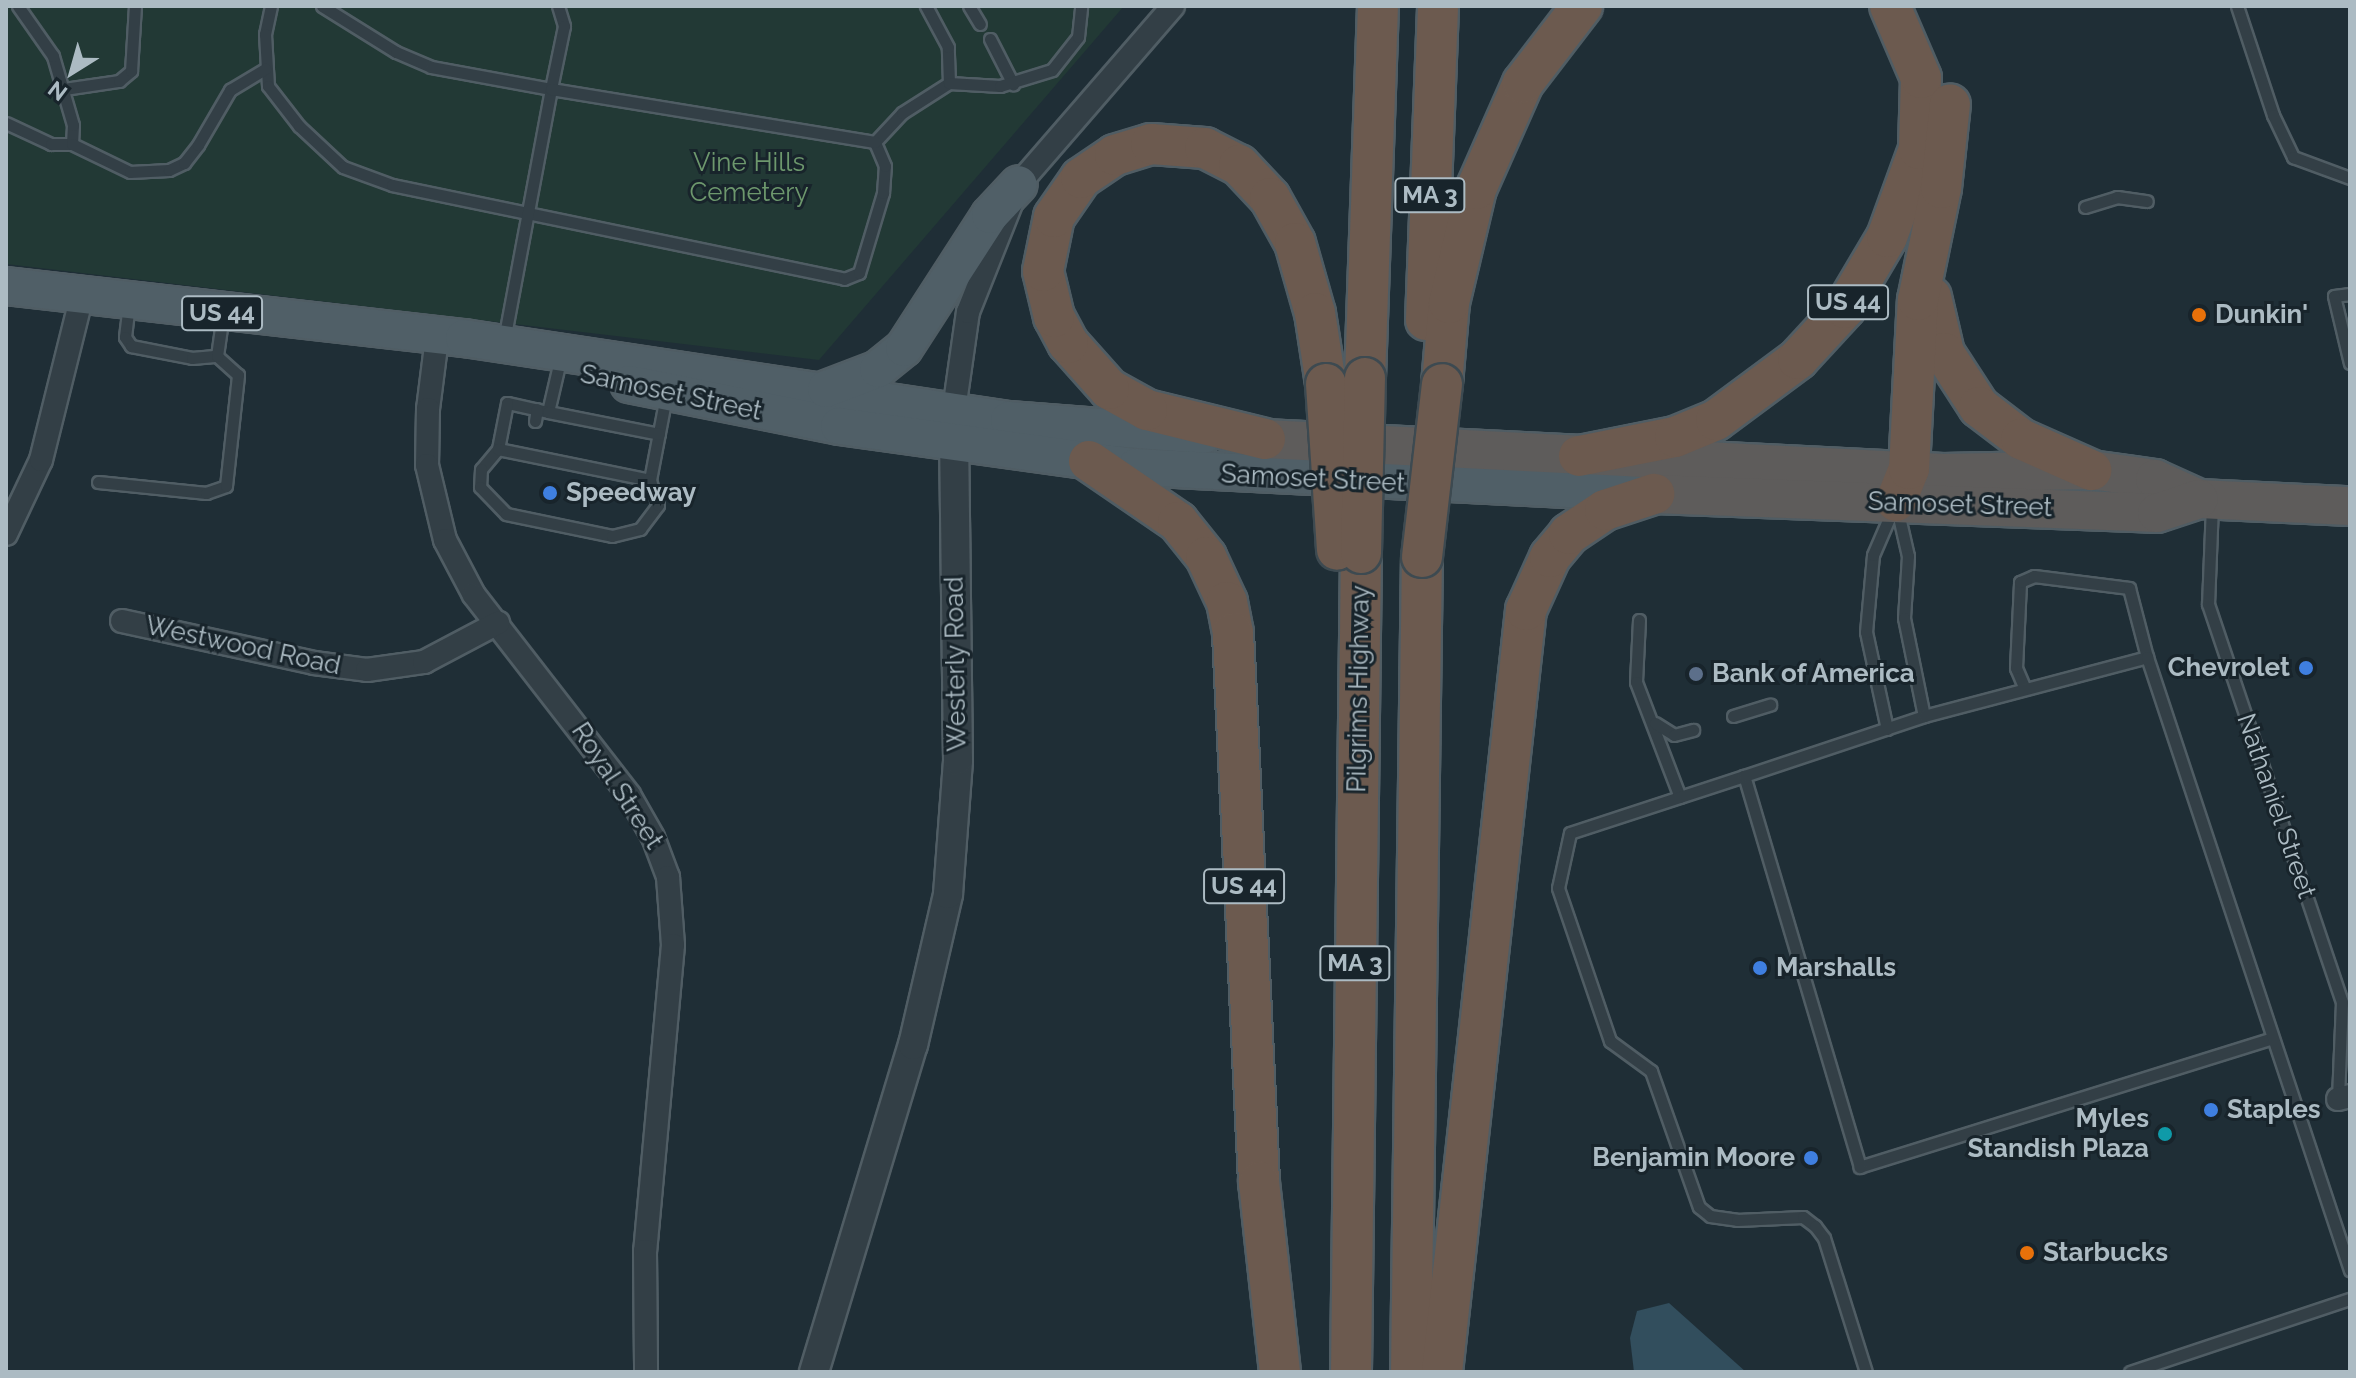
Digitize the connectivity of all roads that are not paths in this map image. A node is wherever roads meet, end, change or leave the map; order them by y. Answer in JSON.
{"nodes":[{"id":1,"x":135,"y":6,"type":"edge"},
{"id":2,"x":271,"y":6,"type":"edge"},
{"id":3,"x":322,"y":6,"type":"edge"},
{"id":4,"x":558,"y":6,"type":"edge"},
{"id":5,"x":926,"y":6,"type":"edge"},
{"id":6,"x":969,"y":6,"type":"edge"},
{"id":7,"x":1081,"y":6,"type":"edge"},
{"id":8,"x":1173,"y":6,"type":"edge"},
{"id":9,"x":1378,"y":6,"type":"edge"},
{"id":10,"x":1438,"y":6,"type":"edge"},
{"id":11,"x":1582,"y":6,"type":"edge"},
{"id":12,"x":1890,"y":6,"type":"edge"},
{"id":13,"x":1919,"y":6,"type":"edge"},
{"id":14,"x":2237,"y":6,"type":"edge"},
{"id":15,"x":14,"y":9,"type":"edge"},
{"id":16,"x":980,"y":24,"type":"dead end"},
{"id":17,"x":990,"y":39,"type":"dead end"},
{"id":18,"x":265,"y":69,"type":"junction"},
{"id":19,"x":949,"y":83,"type":"junction"},
{"id":20,"x":1013,"y":84,"type":"junction"},
{"id":21,"x":64,"y":89,"type":"junction"},
{"id":22,"x":551,"y":89,"type":"junction"},
{"id":23,"x":6,"y":123,"type":"edge"},
{"id":24,"x":875,"y":142,"type":"junction"},
{"id":25,"x":72,"y":144,"type":"junction"},
{"id":26,"x":2350,"y":178,"type":"edge"},
{"id":27,"x":1019,"y":184,"type":"junction"},
{"id":28,"x":2147,"y":201,"type":"dead end"},
{"id":29,"x":2085,"y":207,"type":"dead end"},
{"id":30,"x":530,"y":213,"type":"junction"},
{"id":31,"x":1927,"y":261,"type":"junction"},
{"id":32,"x":6,"y":286,"type":"edge"},
{"id":33,"x":2350,"y":294,"type":"edge"},
{"id":34,"x":82,"y":296,"type":"junction"},
{"id":35,"x":129,"y":302,"type":"junction"},
{"id":36,"x":223,"y":313,"type":"junction"},
{"id":37,"x":437,"y":338,"type":"junction"},
{"id":38,"x":503,"y":344,"type":"junction"},
{"id":39,"x":217,"y":356,"type":"junction"},
{"id":40,"x":2350,"y":363,"type":"edge"},
{"id":41,"x":558,"y":369,"type":"junction"},
{"id":42,"x":1434,"y":384,"type":"junction"},
{"id":43,"x":821,"y":391,"type":"junction"},
{"id":44,"x":667,"y":392,"type":"junction"},
{"id":45,"x":540,"y":414,"type":"junction"},
{"id":46,"x":611,"y":424,"type":"junction"},
{"id":47,"x":954,"y":426,"type":"junction"},
{"id":48,"x":659,"y":434,"type":"junction"},
{"id":49,"x":608,"y":437,"type":"dead end"},
{"id":50,"x":1265,"y":439,"type":"junction"},
{"id":51,"x":498,"y":449,"type":"junction"},
{"id":52,"x":1579,"y":456,"type":"junction"},
{"id":53,"x":1089,"y":461,"type":"junction"},
{"id":54,"x":2091,"y":470,"type":"junction"},
{"id":55,"x":650,"y":480,"type":"junction"},
{"id":56,"x":98,"y":482,"type":"dead end"},
{"id":57,"x":1902,"y":485,"type":"junction"},
{"id":58,"x":1654,"y":494,"type":"junction"},
{"id":59,"x":2205,"y":500,"type":"junction"},
{"id":60,"x":2350,"y":506,"type":"edge"},
{"id":61,"x":6,"y":534,"type":"edge"},
{"id":62,"x":1349,"y":552,"type":"junction"},
{"id":63,"x":1639,"y":620,"type":"dead end"},
{"id":64,"x":122,"y":621,"type":"dead end"},
{"id":65,"x":498,"y":623,"type":"junction"},
{"id":66,"x":2147,"y":657,"type":"junction"},
{"id":67,"x":2025,"y":689,"type":"junction"},
{"id":68,"x":1770,"y":705,"type":"dead end"},
{"id":69,"x":1733,"y":716,"type":"dead end"},
{"id":70,"x":1924,"y":716,"type":"junction"},
{"id":71,"x":1651,"y":720,"type":"junction"},
{"id":72,"x":1887,"y":729,"type":"junction"},
{"id":73,"x":1693,"y":730,"type":"dead end"},
{"id":74,"x":1744,"y":776,"type":"junction"},
{"id":75,"x":1680,"y":797,"type":"junction"},
{"id":76,"x":2270,"y":1039,"type":"junction"},
{"id":77,"x":2344,"y":1098,"type":"edge"},
{"id":78,"x":2350,"y":1270,"type":"edge"},
{"id":79,"x":2350,"y":1299,"type":"edge"},
{"id":80,"x":646,"y":1372,"type":"edge"},
{"id":81,"x":814,"y":1372,"type":"edge"},
{"id":82,"x":1280,"y":1372,"type":"edge"},
{"id":83,"x":1351,"y":1372,"type":"edge"},
{"id":84,"x":1411,"y":1372,"type":"edge"},
{"id":85,"x":1442,"y":1372,"type":"edge"},
{"id":86,"x":1866,"y":1372,"type":"edge"},
{"id":87,"x":2130,"y":1372,"type":"edge"}],
"edges":[{"from":1,"to":21,"type":"lane"},
{"from":2,"to":18,"type":"lane"},
{"from":3,"to":22,"type":"lane"},
{"from":4,"to":22,"type":"lane"},
{"from":5,"to":19,"type":"lane"},
{"from":6,"to":16,"type":"lane"},
{"from":7,"to":20,"type":"lane"},
{"from":8,"to":27,"type":"street","name":"Westerly Road"},
{"from":9,"to":62,"type":"highway","name":"Pilgrims Highway","number":"MA 3","bridge":true},
{"from":10,"to":42,"type":"highway","number":"MA 3"},
{"from":11,"to":42,"type":"highway"},
{"from":12,"to":52,"type":"highway","number":"US 44"},
{"from":13,"to":31,"type":"highway"},
{"from":14,"to":26,"type":"lane"},
{"from":15,"to":21,"type":"lane"},
{"from":17,"to":20,"type":"lane"},
{"from":18,"to":25,"type":"lane"},
{"from":18,"to":30,"type":"lane"},
{"from":19,"to":20,"type":"lane"},
{"from":19,"to":24,"type":"lane"},
{"from":21,"to":25,"type":"lane"},
{"from":22,"to":24,"type":"lane"},
{"from":22,"to":30,"type":"lane"},
{"from":23,"to":25,"type":"lane"},
{"from":24,"to":30,"type":"lane"},
{"from":27,"to":43,"type":"main road"},
{"from":27,"to":47,"type":"street","name":"Westerly Road"},
{"from":28,"to":29,"type":"lane"},
{"from":30,"to":38,"type":"lane"},
{"from":31,"to":54,"type":"highway"},
{"from":31,"to":57,"type":"highway"},
{"from":32,"to":34,"type":"main road","name":"Samoset Street","number":"US 44"},
{"from":33,"to":40,"type":"lane"},
{"from":34,"to":35,"type":"main road","name":"Samoset Street","number":"US 44"},
{"from":34,"to":61,"type":"street"},
{"from":35,"to":36,"type":"main road","name":"Samoset Street","number":"US 44"},
{"from":35,"to":39,"type":"lane"},
{"from":36,"to":37,"type":"main road","name":"Samoset Street","number":"US 44"},
{"from":36,"to":39,"type":"lane"},
{"from":37,"to":38,"type":"main road","name":"Samoset Street","number":"US 44"},
{"from":37,"to":41,"type":"main road","name":"Samoset Street","number":"US 44"},
{"from":37,"to":65,"type":"street","name":"Royal Street"},
{"from":38,"to":43,"type":"main road","name":"Samoset Street","number":"US 44"},
{"from":39,"to":56,"type":"lane"},
{"from":41,"to":44,"type":"main road","name":"Samoset Street","number":"US 44"},
{"from":41,"to":45,"type":"lane"},
{"from":42,"to":84,"type":"highway","bridge":true},
{"from":43,"to":47,"type":"main road","name":"Samoset Street","number":"US 44"},
{"from":44,"to":47,"type":"main road","name":"Samoset Street","number":"US 44"},
{"from":44,"to":48,"type":"lane"},
{"from":45,"to":46,"type":"lane"},
{"from":45,"to":51,"type":"lane"},
{"from":46,"to":48,"type":"lane"},
{"from":46,"to":49,"type":"lane"},
{"from":47,"to":50,"type":"main road","name":"Samoset Street","number":"US 44"},
{"from":47,"to":53,"type":"main road","name":"Samoset Street","number":"US 44"},
{"from":47,"to":81,"type":"street","name":"Westerly Road"},
{"from":48,"to":55,"type":"lane"},
{"from":50,"to":52,"type":"highway","name":"Samoset Street","number":"US 44"},
{"from":50,"to":62,"type":"highway","bridge":true},
{"from":51,"to":55,"type":"lane"},
{"from":51,"to":55,"type":"lane"},
{"from":52,"to":57,"type":"highway","name":"Samoset Street"},
{"from":53,"to":58,"type":"main road","name":"Samoset Street"},
{"from":53,"to":82,"type":"highway","number":"US 44"},
{"from":54,"to":57,"type":"highway","name":"Samoset Street"},
{"from":54,"to":59,"type":"highway","name":"Samoset Street"},
{"from":57,"to":58,"type":"highway","name":"Samoset Street"},
{"from":57,"to":59,"type":"highway","name":"Samoset Street"},
{"from":57,"to":70,"type":"lane"},
{"from":57,"to":72,"type":"lane"},
{"from":58,"to":85,"type":"highway"},
{"from":59,"to":60,"type":"highway","name":"Samoset Street"},
{"from":59,"to":77,"type":"lane","name":"Nathaniel Street"},
{"from":62,"to":83,"type":"highway","name":"Pilgrims Highway","number":"MA 3"},
{"from":63,"to":71,"type":"lane"},
{"from":64,"to":65,"type":"street","name":"Westwood Road"},
{"from":65,"to":80,"type":"street","name":"Royal Street"},
{"from":66,"to":67,"type":"lane"},
{"from":66,"to":67,"type":"lane"},
{"from":66,"to":76,"type":"lane"},
{"from":67,"to":70,"type":"lane"},
{"from":68,"to":69,"type":"lane"},
{"from":70,"to":72,"type":"lane"},
{"from":71,"to":73,"type":"lane"},
{"from":71,"to":75,"type":"lane"},
{"from":72,"to":74,"type":"lane"},
{"from":74,"to":75,"type":"lane"},
{"from":74,"to":76,"type":"lane"},
{"from":75,"to":86,"type":"lane"},
{"from":76,"to":78,"type":"lane"},
{"from":79,"to":87,"type":"lane"}]}
